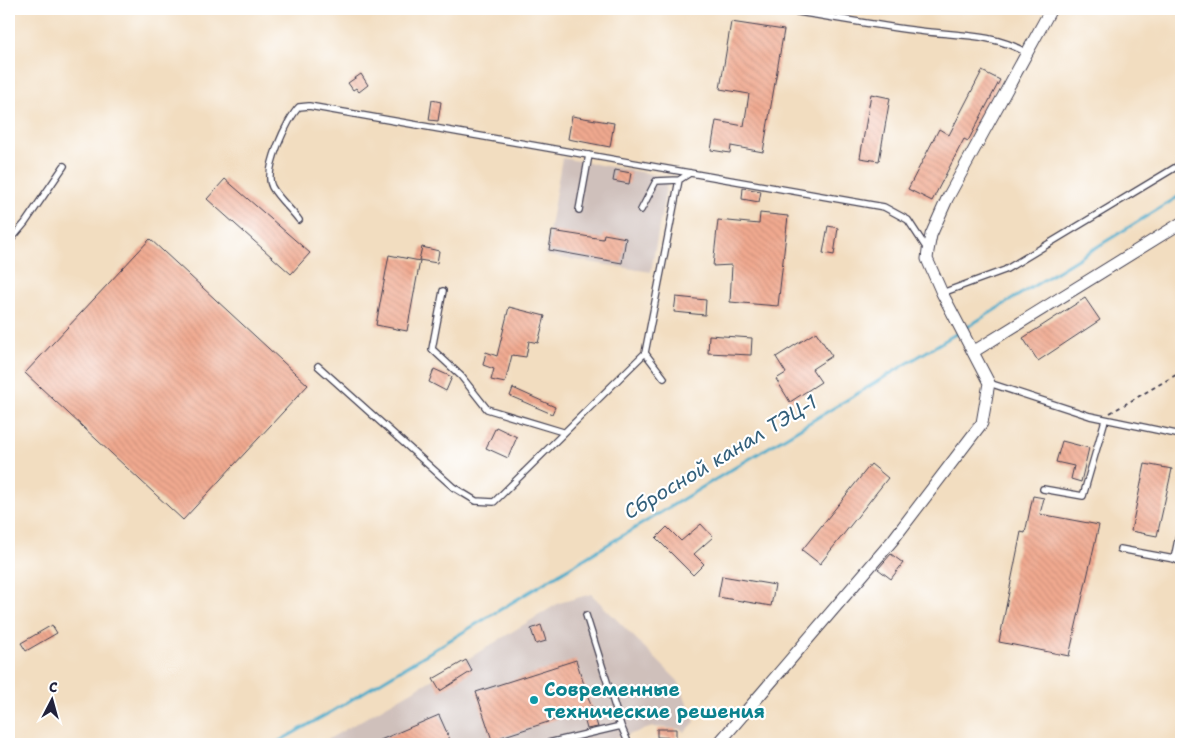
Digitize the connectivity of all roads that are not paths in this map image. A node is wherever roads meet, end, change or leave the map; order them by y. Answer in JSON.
{"nodes":[{"id":1,"x":780,"y":9,"type":"edge"},
{"id":2,"x":1051,"y":9,"type":"edge"},
{"id":3,"x":1028,"y":54,"type":"junction"},
{"id":4,"x":589,"y":155,"type":"junction"},
{"id":5,"x":1181,"y":164,"type":"edge"},
{"id":6,"x":64,"y":166,"type":"dead end"},
{"id":7,"x":690,"y":173,"type":"junction"},
{"id":8,"x":679,"y":180,"type":"junction"},
{"id":9,"x":580,"y":210,"type":"dead end"},
{"id":10,"x":640,"y":210,"type":"dead end"},
{"id":11,"x":299,"y":220,"type":"dead end"},
{"id":12,"x":1181,"y":223,"type":"edge"},
{"id":13,"x":9,"y":242,"type":"edge"},
{"id":14,"x":928,"y":251,"type":"junction"},
{"id":15,"x":442,"y":291,"type":"dead end"},
{"id":16,"x":942,"y":292,"type":"junction"},
{"id":17,"x":970,"y":348,"type":"junction"},
{"id":18,"x":645,"y":353,"type":"junction"},
{"id":19,"x":318,"y":366,"type":"dead end"},
{"id":20,"x":664,"y":378,"type":"dead end"},
{"id":21,"x":989,"y":383,"type":"junction"},
{"id":22,"x":1102,"y":419,"type":"junction"},
{"id":23,"x":563,"y":432,"type":"junction"},
{"id":24,"x":1181,"y":435,"type":"edge"},
{"id":25,"x":1043,"y":489,"type":"dead end"},
{"id":26,"x":1181,"y":525,"type":"edge"},
{"id":27,"x":1120,"y":549,"type":"dead end"},
{"id":28,"x":1174,"y":559,"type":"junction"},
{"id":29,"x":1181,"y":562,"type":"edge"},
{"id":30,"x":586,"y":615,"type":"dead end"},
{"id":31,"x":621,"y":726,"type":"junction"},
{"id":32,"x":1181,"y":731,"type":"edge"},
{"id":33,"x":544,"y":744,"type":"edge"},
{"id":34,"x":631,"y":744,"type":"edge"},
{"id":35,"x":718,"y":744,"type":"edge"},
{"id":36,"x":1179,"y":744,"type":"edge"}],
"edges":[{"from":1,"to":3,"type":"lane"},
{"from":2,"to":3,"type":"street"},
{"from":3,"to":14,"type":"street"},
{"from":4,"to":7,"type":"lane"},
{"from":4,"to":9,"type":"lane"},
{"from":4,"to":11,"type":"lane"},
{"from":5,"to":16,"type":"lane"},
{"from":6,"to":13,"type":"lane"},
{"from":7,"to":8,"type":"lane"},
{"from":7,"to":14,"type":"lane"},
{"from":8,"to":10,"type":"lane"},
{"from":8,"to":18,"type":"lane"},
{"from":12,"to":17,"type":"street"},
{"from":14,"to":16,"type":"street"},
{"from":15,"to":23,"type":"lane"},
{"from":16,"to":17,"type":"street"},
{"from":17,"to":21,"type":"street"},
{"from":18,"to":20,"type":"lane"},
{"from":18,"to":23,"type":"lane"},
{"from":19,"to":23,"type":"lane"},
{"from":21,"to":22,"type":"lane"},
{"from":21,"to":35,"type":"street"},
{"from":22,"to":24,"type":"lane"},
{"from":22,"to":25,"type":"lane"},
{"from":26,"to":28,"type":"lane"},
{"from":27,"to":28,"type":"lane"},
{"from":28,"to":29,"type":"lane"},
{"from":30,"to":31,"type":"lane"},
{"from":31,"to":33,"type":"lane"},
{"from":31,"to":34,"type":"lane"},
{"from":32,"to":36,"type":"lane"}]}
